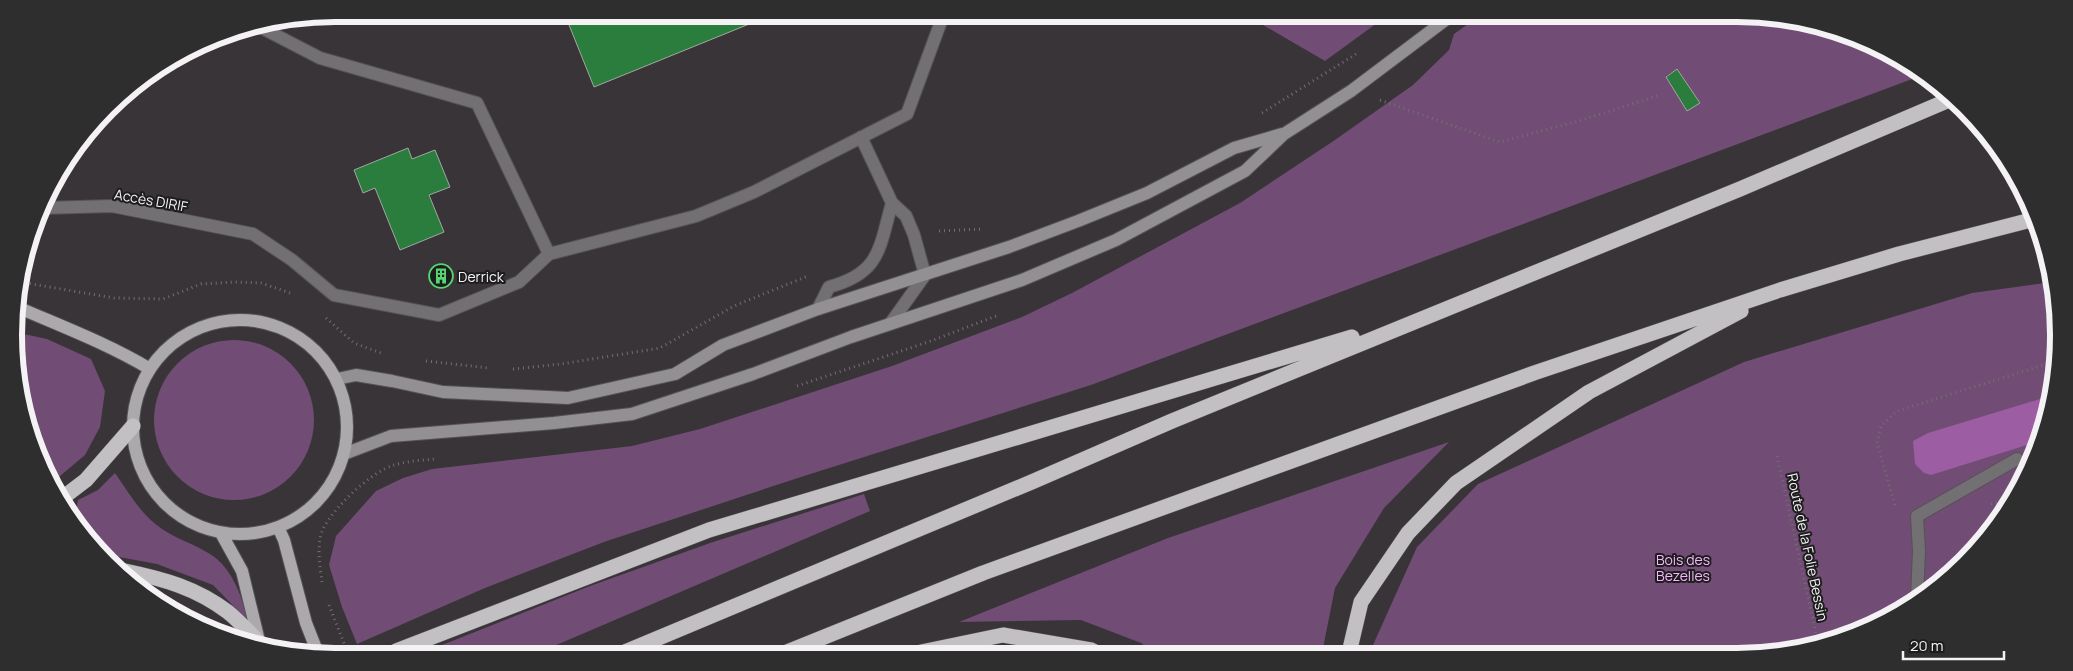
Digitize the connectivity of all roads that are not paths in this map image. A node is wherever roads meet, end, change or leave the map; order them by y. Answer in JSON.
{"nodes":[{"id":1,"x":942,"y":22,"type":"edge"},
{"id":2,"x":1443,"y":22,"type":"edge"},
{"id":3,"x":267,"y":30,"type":"edge"},
{"id":4,"x":1946,"y":101,"type":"edge"},
{"id":5,"x":1284,"y":134,"type":"junction"},
{"id":6,"x":861,"y":137,"type":"junction"},
{"id":7,"x":892,"y":203,"type":"junction"},
{"id":8,"x":50,"y":208,"type":"edge"},
{"id":9,"x":2029,"y":221,"type":"edge"},
{"id":10,"x":549,"y":254,"type":"junction"},
{"id":11,"x":925,"y":275,"type":"junction"},
{"id":12,"x":1780,"y":290,"type":"junction"},
{"id":13,"x":818,"y":309,"type":"junction"},
{"id":14,"x":24,"y":310,"type":"edge"},
{"id":15,"x":1435,"y":313,"type":"junction"},
{"id":16,"x":890,"y":324,"type":"junction"},
{"id":17,"x":150,"y":369,"type":"junction"},
{"id":18,"x":337,"y":378,"type":"junction"},
{"id":19,"x":133,"y":426,"type":"junction"},
{"id":20,"x":344,"y":454,"type":"junction"},
{"id":21,"x":2017,"y":459,"type":"dead end"},
{"id":22,"x":66,"y":495,"type":"edge"},
{"id":23,"x":278,"y":527,"type":"junction"},
{"id":24,"x":221,"y":533,"type":"junction"},
{"id":25,"x":130,"y":572,"type":"edge"},
{"id":26,"x":1917,"y":592,"type":"edge"},
{"id":27,"x":254,"y":638,"type":"edge"},
{"id":28,"x":259,"y":639,"type":"edge"},
{"id":29,"x":316,"y":648,"type":"edge"},
{"id":30,"x":404,"y":648,"type":"edge"},
{"id":31,"x":635,"y":648,"type":"edge"},
{"id":32,"x":797,"y":648,"type":"edge"},
{"id":33,"x":941,"y":648,"type":"edge"},
{"id":34,"x":1080,"y":648,"type":"edge"},
{"id":35,"x":1350,"y":648,"type":"edge"}],
"edges":[{"from":1,"to":6,"type":"lane"},
{"from":2,"to":5,"type":"main road"},
{"from":3,"to":10,"type":"lane"},
{"from":4,"to":15,"type":"highway"},
{"from":5,"to":11,"type":"main road"},
{"from":5,"to":16,"type":"main road"},
{"from":6,"to":7,"type":"lane"},
{"from":6,"to":10,"type":"lane"},
{"from":7,"to":11,"type":"lane"},
{"from":7,"to":13,"type":"lane"},
{"from":8,"to":10,"type":"lane","name":"Accès DIRIF"},
{"from":9,"to":12,"type":"highway"},
{"from":11,"to":13,"type":"main road"},
{"from":11,"to":16,"type":"lane"},
{"from":12,"to":32,"type":"highway"},
{"from":12,"to":35,"type":"highway"},
{"from":13,"to":18,"type":"main road"},
{"from":14,"to":17,"type":"main road"},
{"from":15,"to":30,"type":"highway"},
{"from":15,"to":31,"type":"highway"},
{"from":16,"to":20,"type":"main road"},
{"from":17,"to":18,"type":"main road"},
{"from":17,"to":19,"type":"main road"},
{"from":18,"to":20,"type":"main road"},
{"from":19,"to":22,"type":"highway"},
{"from":19,"to":24,"type":"main road"},
{"from":20,"to":23,"type":"main road"},
{"from":21,"to":26,"type":"lane"},
{"from":23,"to":24,"type":"main road"},
{"from":23,"to":29,"type":"main road"},
{"from":24,"to":28,"type":"main road"},
{"from":25,"to":27,"type":"highway"},
{"from":33,"to":34,"type":"highway"}]}
